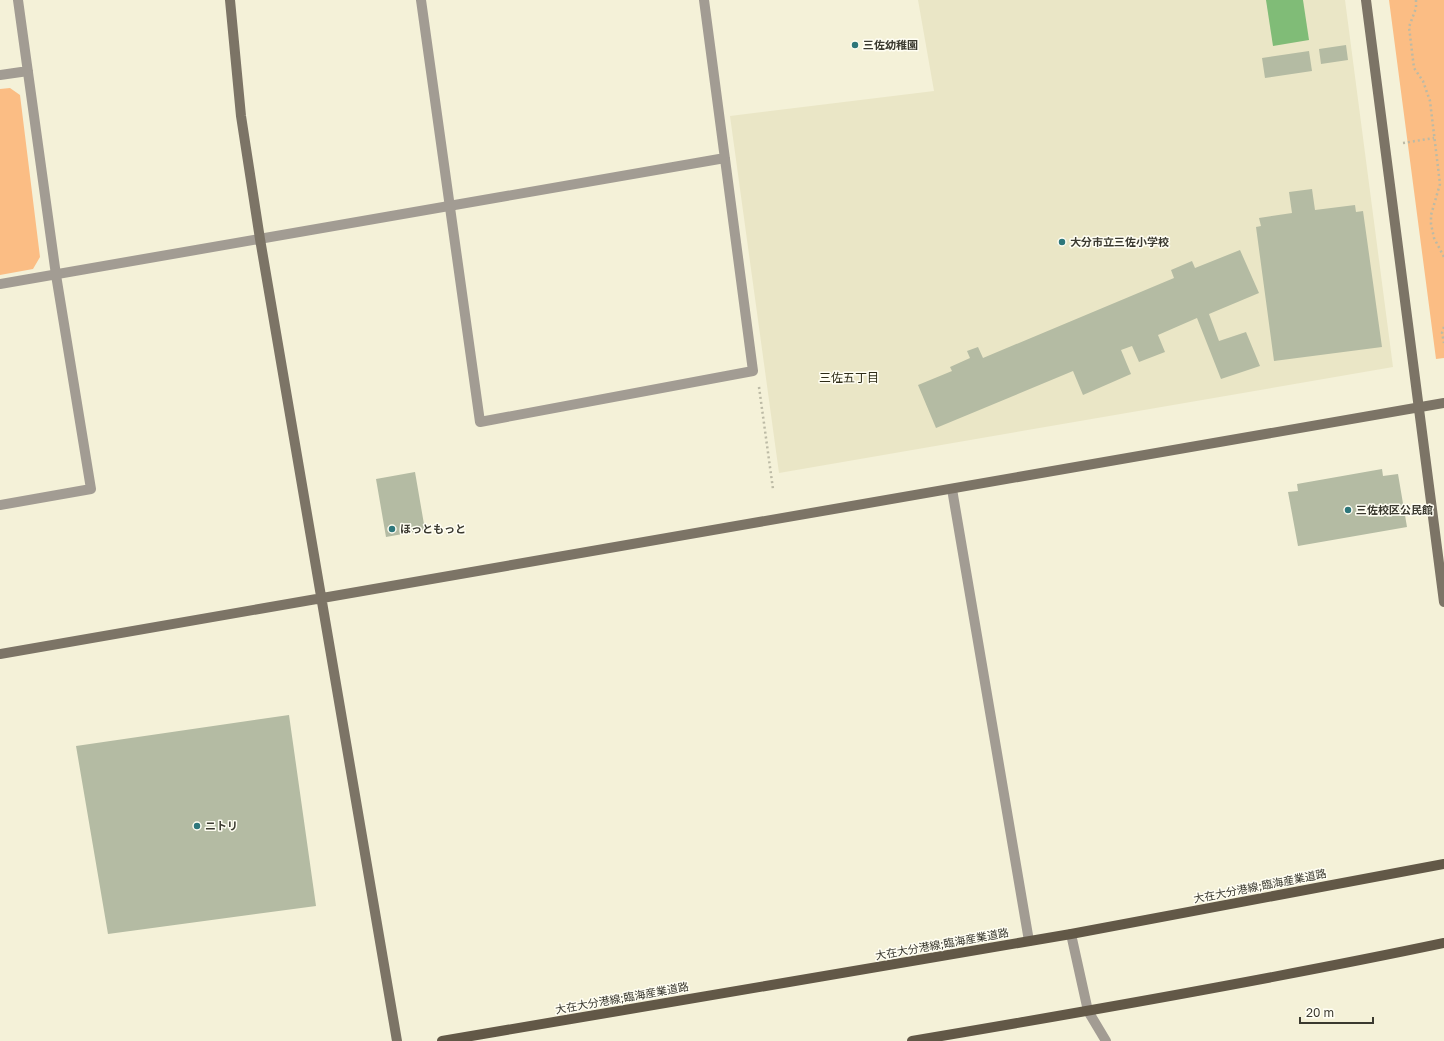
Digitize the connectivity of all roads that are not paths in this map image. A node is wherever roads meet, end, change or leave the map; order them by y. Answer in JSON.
{"nodes":[{"id":1,"x":18,"y":0,"type":"edge"},
{"id":2,"x":230,"y":0,"type":"edge"},
{"id":3,"x":421,"y":0,"type":"edge"},
{"id":4,"x":704,"y":0,"type":"edge"},
{"id":5,"x":1366,"y":0,"type":"edge"},
{"id":6,"x":28,"y":71,"type":"junction"},
{"id":7,"x":0,"y":75,"type":"edge"},
{"id":8,"x":725,"y":158,"type":"junction"},
{"id":9,"x":450,"y":206,"type":"junction"},
{"id":10,"x":260,"y":239,"type":"junction"},
{"id":11,"x":56,"y":275,"type":"junction"},
{"id":12,"x":0,"y":284,"type":"edge"},
{"id":13,"x":1444,"y":403,"type":"edge"},
{"id":14,"x":1419,"y":408,"type":"junction"},
{"id":15,"x":952,"y":489,"type":"junction"},
{"id":16,"x":0,"y":506,"type":"edge"},
{"id":17,"x":321,"y":598,"type":"junction"},
{"id":18,"x":1444,"y":602,"type":"edge"},
{"id":19,"x":0,"y":654,"type":"edge"},
{"id":20,"x":1444,"y":864,"type":"edge"},
{"id":21,"x":1071,"y":934,"type":"junction"},
{"id":22,"x":1029,"y":941,"type":"junction"},
{"id":23,"x":1444,"y":943,"type":"edge"},
{"id":24,"x":1088,"y":1011,"type":"junction"},
{"id":25,"x":397,"y":1041,"type":"edge"},
{"id":26,"x":442,"y":1041,"type":"edge"},
{"id":27,"x":912,"y":1041,"type":"edge"},
{"id":28,"x":1106,"y":1041,"type":"edge"}],
"edges":[{"from":1,"to":6,"type":"street"},
{"from":2,"to":10,"type":"street"},
{"from":3,"to":9,"type":"street"},
{"from":4,"to":8,"type":"street"},
{"from":5,"to":14,"type":"street"},
{"from":6,"to":7,"type":"street"},
{"from":6,"to":11,"type":"street"},
{"from":8,"to":9,"type":"street"},
{"from":8,"to":9,"type":"street"},
{"from":9,"to":10,"type":"street"},
{"from":10,"to":11,"type":"street"},
{"from":10,"to":17,"type":"street"},
{"from":11,"to":12,"type":"street"},
{"from":11,"to":16,"type":"street"},
{"from":13,"to":14,"type":"street"},
{"from":14,"to":15,"type":"street"},
{"from":14,"to":18,"type":"street"},
{"from":15,"to":17,"type":"street"},
{"from":15,"to":22,"type":"street"},
{"from":17,"to":19,"type":"street"},
{"from":17,"to":25,"type":"street"},
{"from":20,"to":21,"type":"main road","name":"大在大分港線;臨海産業道路"},
{"from":21,"to":22,"type":"main road","name":"大在大分港線;臨海産業道路"},
{"from":21,"to":24,"type":"street"},
{"from":22,"to":26,"type":"main road","name":"大在大分港線;臨海産業道路"},
{"from":23,"to":24,"type":"main road"},
{"from":24,"to":27,"type":"main road"},
{"from":24,"to":28,"type":"street"}]}
